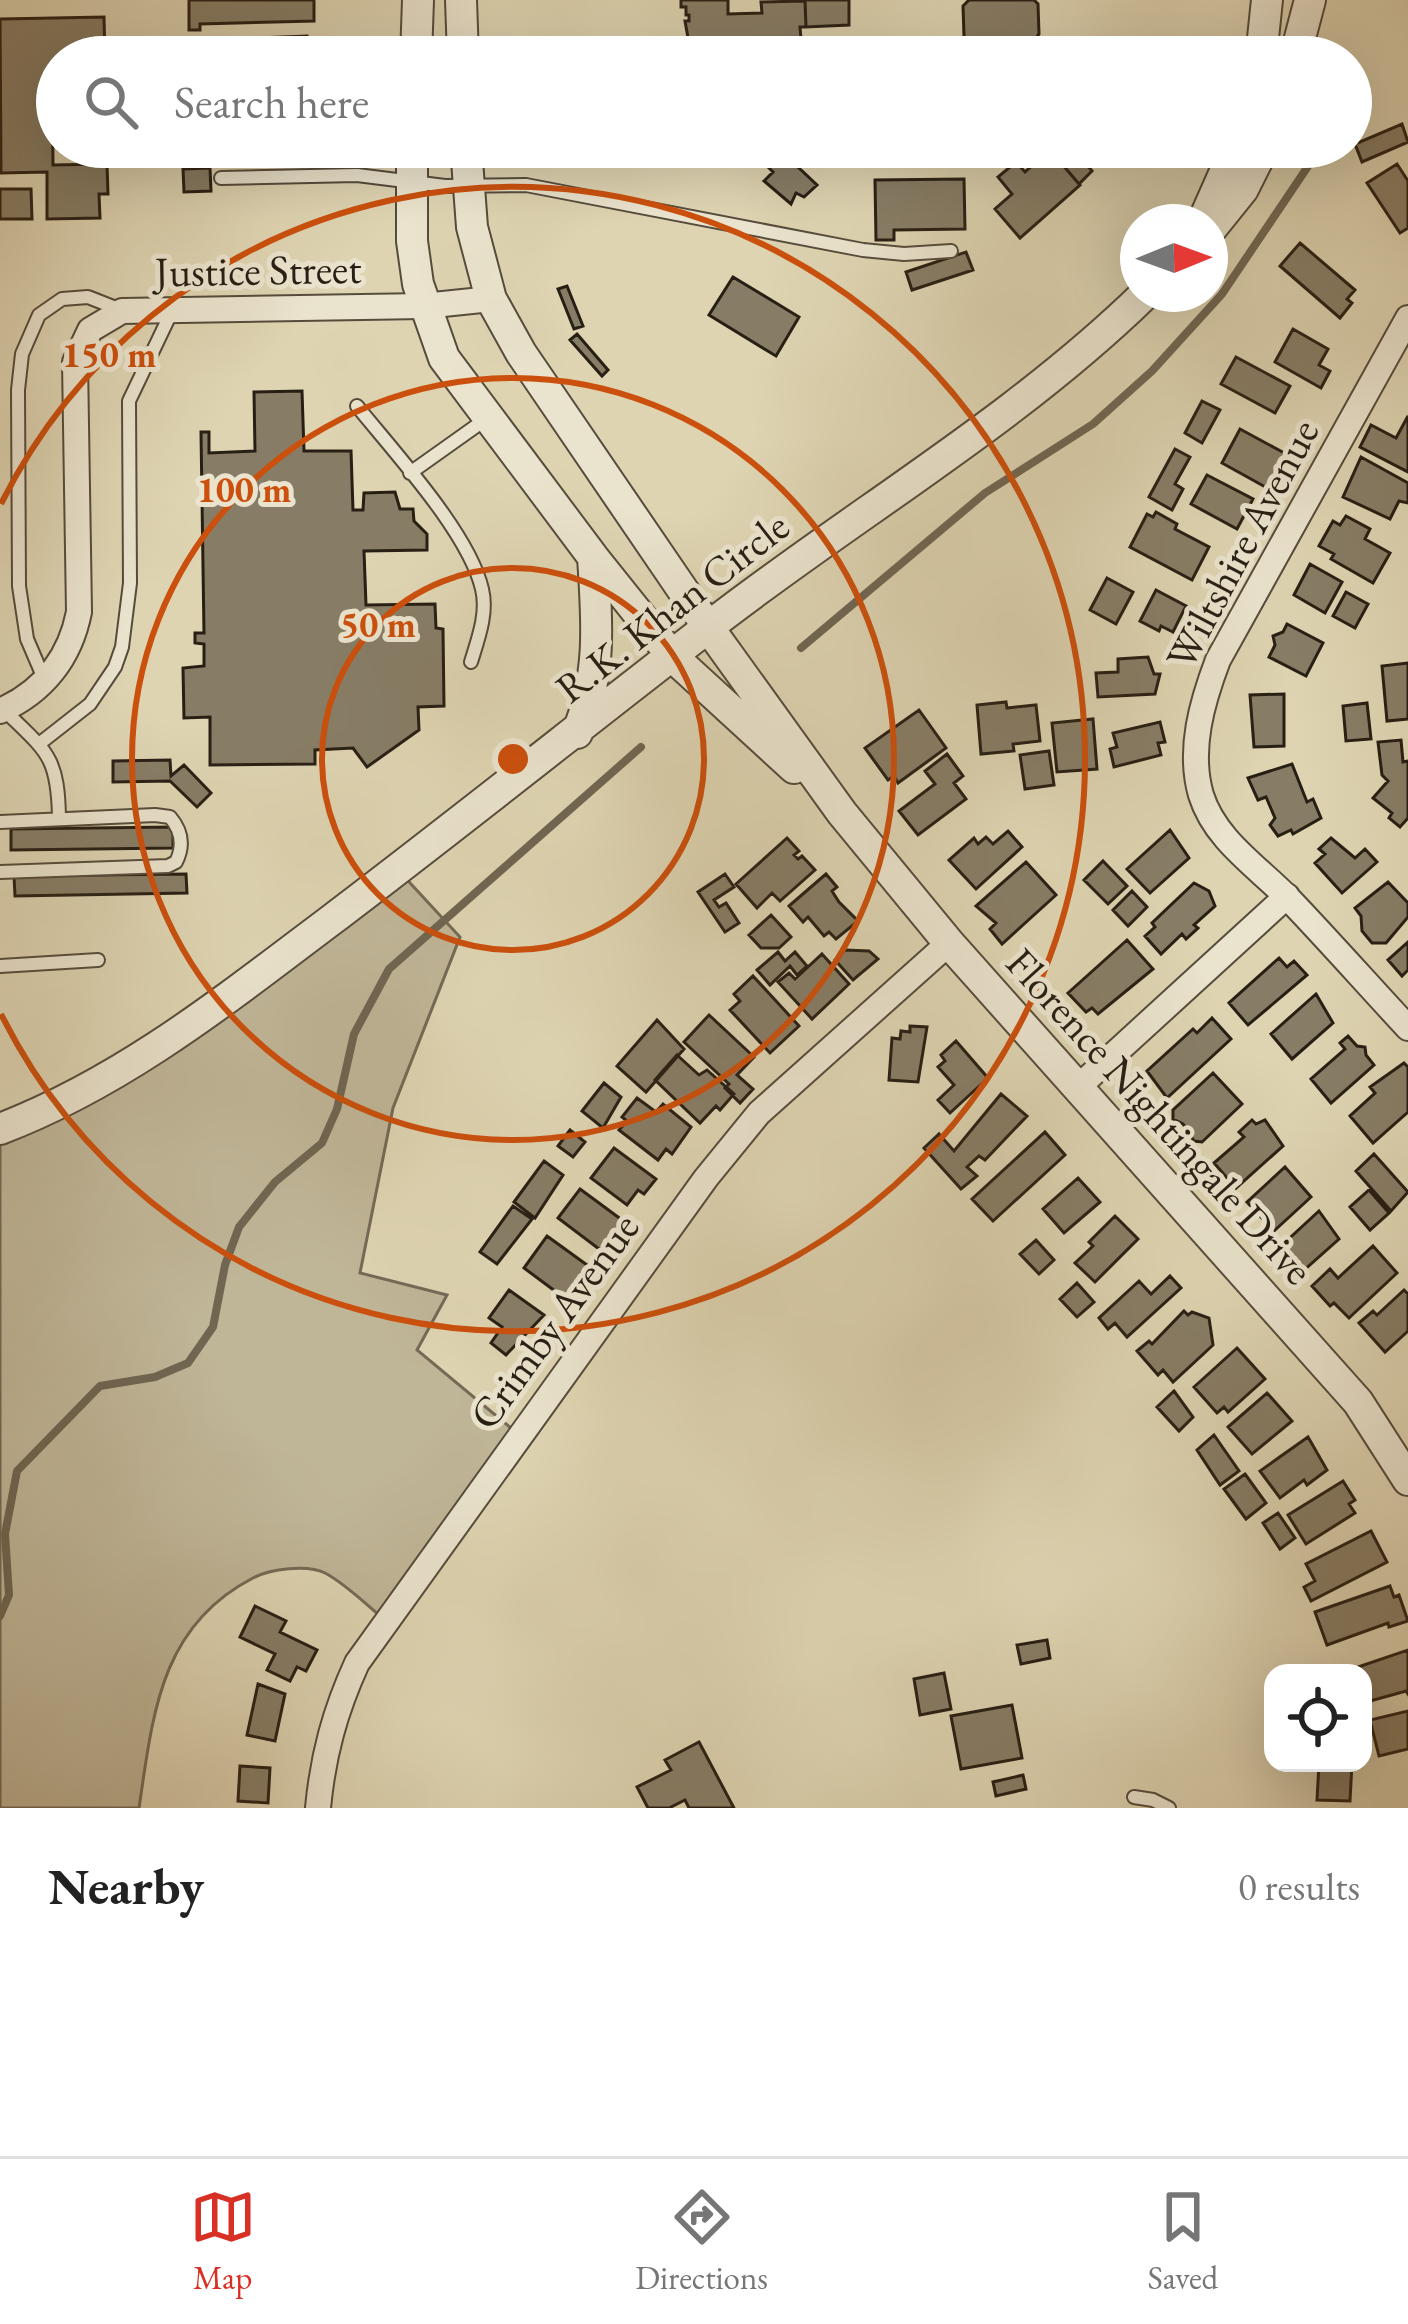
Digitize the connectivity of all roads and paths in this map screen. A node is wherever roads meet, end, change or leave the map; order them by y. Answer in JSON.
{"nodes":[{"id":1,"x":418,"y":0,"type":"edge"},
{"id":2,"x":461,"y":0,"type":"edge"},
{"id":3,"x":1267,"y":0,"type":"edge"},
{"id":4,"x":1311,"y":4,"type":"edge"},
{"id":5,"x":417,"y":36,"type":"edge"},
{"id":6,"x":462,"y":36,"type":"edge"},
{"id":7,"x":1264,"y":36,"type":"edge"},
{"id":8,"x":1301,"y":36,"type":"edge"},
{"id":9,"x":412,"y":168,"type":"edge"},
{"id":10,"x":467,"y":168,"type":"edge"},
{"id":11,"x":1226,"y":168,"type":"edge"},
{"id":12,"x":1254,"y":168,"type":"edge"},
{"id":13,"x":221,"y":178,"type":"dead end"},
{"id":14,"x":412,"y":183,"type":"junction"},
{"id":15,"x":467,"y":187,"type":"junction"},
{"id":16,"x":1210,"y":204,"type":"edge"},
{"id":17,"x":1228,"y":208,"type":"edge"},
{"id":18,"x":951,"y":251,"type":"dead end"},
{"id":19,"x":491,"y":299,"type":"junction"},
{"id":20,"x":424,"y":306,"type":"junction"},
{"id":21,"x":172,"y":310,"type":"junction"},
{"id":22,"x":122,"y":311,"type":"junction"},
{"id":23,"x":1124,"y":312,"type":"edge"},
{"id":24,"x":1408,"y":318,"type":"edge"},
{"id":25,"x":357,"y":406,"type":"dead end"},
{"id":26,"x":488,"y":418,"type":"junction"},
{"id":27,"x":410,"y":473,"type":"junction"},
{"id":28,"x":593,"y":557,"type":"junction"},
{"id":29,"x":708,"y":627,"type":"junction"},
{"id":30,"x":674,"y":657,"type":"junction"},
{"id":31,"x":471,"y":662,"type":"dead end"},
{"id":32,"x":45,"y":681,"type":"junction"},
{"id":33,"x":2,"y":710,"type":"edge"},
{"id":34,"x":577,"y":733,"type":"junction"},
{"id":35,"x":39,"y":744,"type":"junction"},
{"id":36,"x":842,"y":813,"type":"junction"},
{"id":37,"x":59,"y":818,"type":"junction"},
{"id":38,"x":0,"y":822,"type":"edge"},
{"id":39,"x":0,"y":872,"type":"edge"},
{"id":40,"x":1287,"y":896,"type":"junction"},
{"id":41,"x":949,"y":943,"type":"junction"},
{"id":42,"x":98,"y":960,"type":"dead end"},
{"id":43,"x":0,"y":966,"type":"edge"},
{"id":44,"x":1408,"y":1028,"type":"edge"},
{"id":45,"x":1076,"y":1089,"type":"junction"},
{"id":46,"x":0,"y":1129,"type":"edge"},
{"id":47,"x":1408,"y":1480,"type":"edge"},
{"id":48,"x":1134,"y":1797,"type":"dead end"},
{"id":49,"x":318,"y":1808,"type":"edge"},
{"id":50,"x":1168,"y":1808,"type":"edge"}],
"edges":[{"from":1,"to":5,"type":"street"},
{"from":2,"to":6,"type":"street"},
{"from":3,"to":7,"type":"street"},
{"from":4,"to":8,"type":"street"},
{"from":9,"to":14,"type":"street","name":"Florence Nightingale Drive"},
{"from":10,"to":15,"type":"street","name":"Florence Nightingale Drive"},
{"from":11,"to":16,"type":"street"},
{"from":12,"to":17,"type":"street"},
{"from":13,"to":14,"type":"lane"},
{"from":14,"to":15,"type":"lane"},
{"from":14,"to":20,"type":"street","name":"Florence Nightingale Drive"},
{"from":15,"to":18,"type":"lane"},
{"from":15,"to":19,"type":"street","name":"Florence Nightingale Drive"},
{"from":19,"to":20,"type":"street","name":"Justice Street"},
{"from":19,"to":29,"type":"street","name":"Florence Nightingale Drive"},
{"from":20,"to":21,"type":"street","name":"Justice Street"},
{"from":20,"to":26,"type":"street","name":"Florence Nightingale Drive"},
{"from":21,"to":22,"type":"street","name":"Justice Street"},
{"from":21,"to":35,"type":"lane"},
{"from":22,"to":32,"type":"street","name":"Justice Street"},
{"from":22,"to":32,"type":"lane"},
{"from":23,"to":29,"type":"street","name":"R.K. Khan Circle"},
{"from":24,"to":40,"type":"street","name":"Wiltshire Avenue"},
{"from":25,"to":27,"type":"lane"},
{"from":26,"to":27,"type":"lane"},
{"from":26,"to":28,"type":"street","name":"Florence Nightingale Drive"},
{"from":27,"to":31,"type":"lane"},
{"from":28,"to":30,"type":"street","name":"Florence Nightingale Drive"},
{"from":28,"to":34,"type":"street"},
{"from":29,"to":30,"type":"street","name":"R.K. Khan Circle"},
{"from":29,"to":36,"type":"street","name":"Florence Nightingale Drive"},
{"from":30,"to":34,"type":"street","name":"R.K. Khan Circle"},
{"from":30,"to":36,"type":"street","name":"Florence Nightingale Drive"},
{"from":32,"to":33,"type":"street","name":"Justice Street"},
{"from":33,"to":35,"type":"lane"},
{"from":34,"to":46,"type":"street","name":"R.K. Khan Circle"},
{"from":35,"to":37,"type":"lane"},
{"from":36,"to":41,"type":"street","name":"Florence Nightingale Drive"},
{"from":37,"to":38,"type":"lane"},
{"from":37,"to":39,"type":"lane"},
{"from":40,"to":44,"type":"street","name":"Wiltshire Avenue"},
{"from":40,"to":45,"type":"street"},
{"from":41,"to":45,"type":"street","name":"Florence Nightingale Drive"},
{"from":41,"to":49,"type":"street","name":"Crimby Avenue"},
{"from":42,"to":43,"type":"lane"},
{"from":45,"to":47,"type":"street","name":"Florence Nightingale Drive"},
{"from":48,"to":50,"type":"lane"}]}
